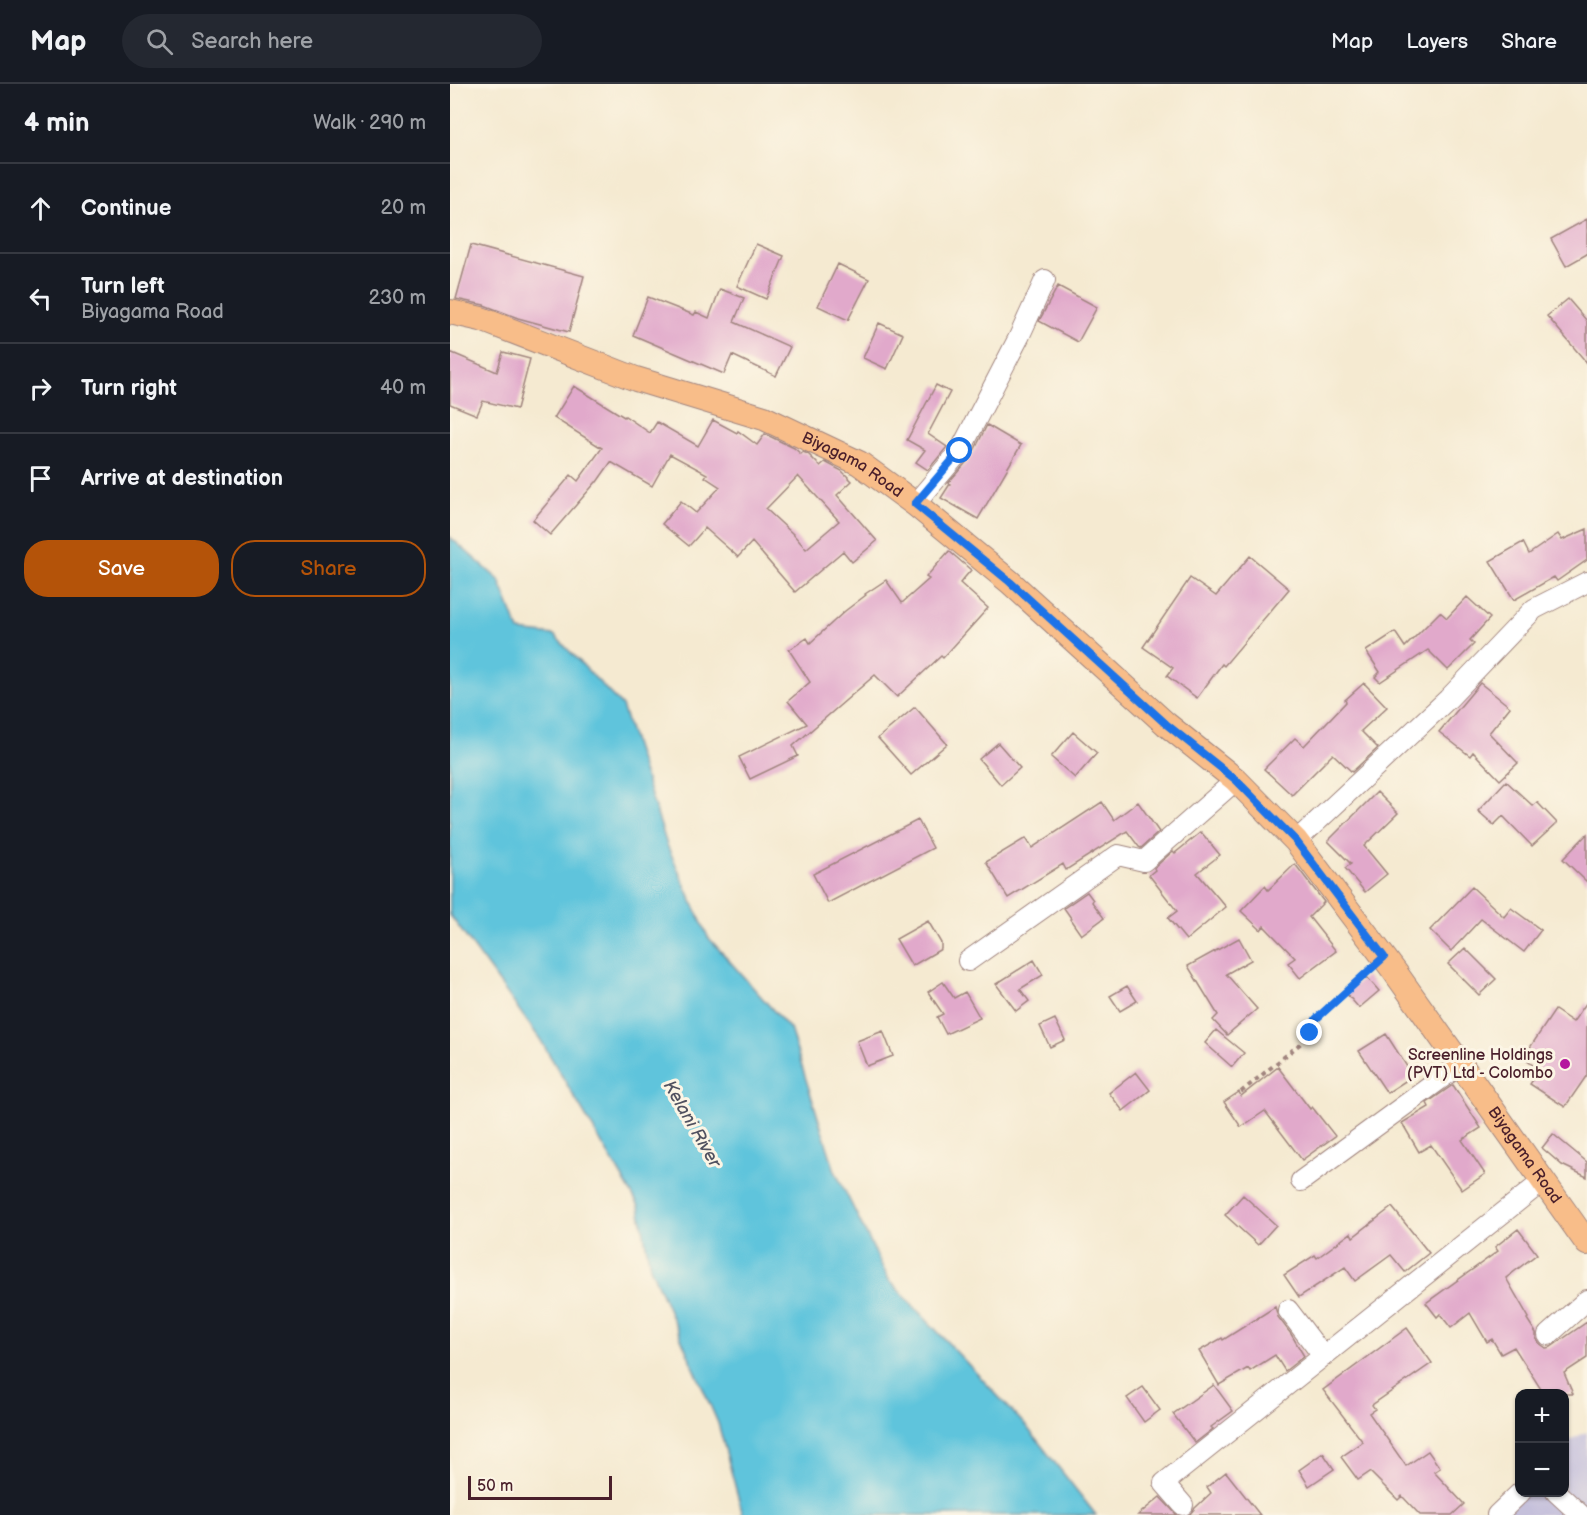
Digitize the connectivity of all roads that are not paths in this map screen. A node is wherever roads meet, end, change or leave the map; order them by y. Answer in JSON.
{"nodes":[{"id":1,"x":1045,"y":280,"type":"dead end"},
{"id":2,"x":450,"y":312,"type":"edge"},
{"id":3,"x":915,"y":504,"type":"junction"},
{"id":4,"x":1587,"y":582,"type":"edge"},
{"id":5,"x":1236,"y":780,"type":"junction"},
{"id":6,"x":1296,"y":841,"type":"junction"},
{"id":7,"x":968,"y":961,"type":"dead end"},
{"id":8,"x":1461,"y":1064,"type":"junction"},
{"id":9,"x":1301,"y":1181,"type":"dead end"},
{"id":10,"x":1543,"y":1181,"type":"junction"},
{"id":11,"x":1587,"y":1243,"type":"edge"},
{"id":12,"x":1587,"y":1300,"type":"edge"},
{"id":13,"x":1288,"y":1310,"type":"dead end"},
{"id":14,"x":1548,"y":1335,"type":"dead end"},
{"id":15,"x":1323,"y":1356,"type":"junction"},
{"id":16,"x":1516,"y":1497,"type":"edge"},
{"id":17,"x":1563,"y":1497,"type":"edge"},
{"id":18,"x":1183,"y":1505,"type":"dead end"},
{"id":19,"x":1582,"y":1510,"type":"edge"},
{"id":20,"x":1497,"y":1515,"type":"edge"}],
"edges":[{"from":1,"to":3,"type":"street"},
{"from":2,"to":3,"type":"main road","name":"Biyagama Road"},
{"from":3,"to":5,"type":"main road","name":"Biyagama Road"},
{"from":4,"to":6,"type":"street"},
{"from":5,"to":6,"type":"main road","name":"Biyagama Road"},
{"from":5,"to":7,"type":"street"},
{"from":6,"to":8,"type":"main road","name":"Biyagama Road"},
{"from":8,"to":9,"type":"street"},
{"from":8,"to":10,"type":"main road","name":"Biyagama Road"},
{"from":10,"to":11,"type":"main road","name":"Biyagama Road"},
{"from":10,"to":15,"type":"street"},
{"from":12,"to":14,"type":"street"},
{"from":13,"to":15,"type":"street"},
{"from":15,"to":18,"type":"street"},
{"from":16,"to":20,"type":"street"},
{"from":17,"to":19,"type":"street"}]}
